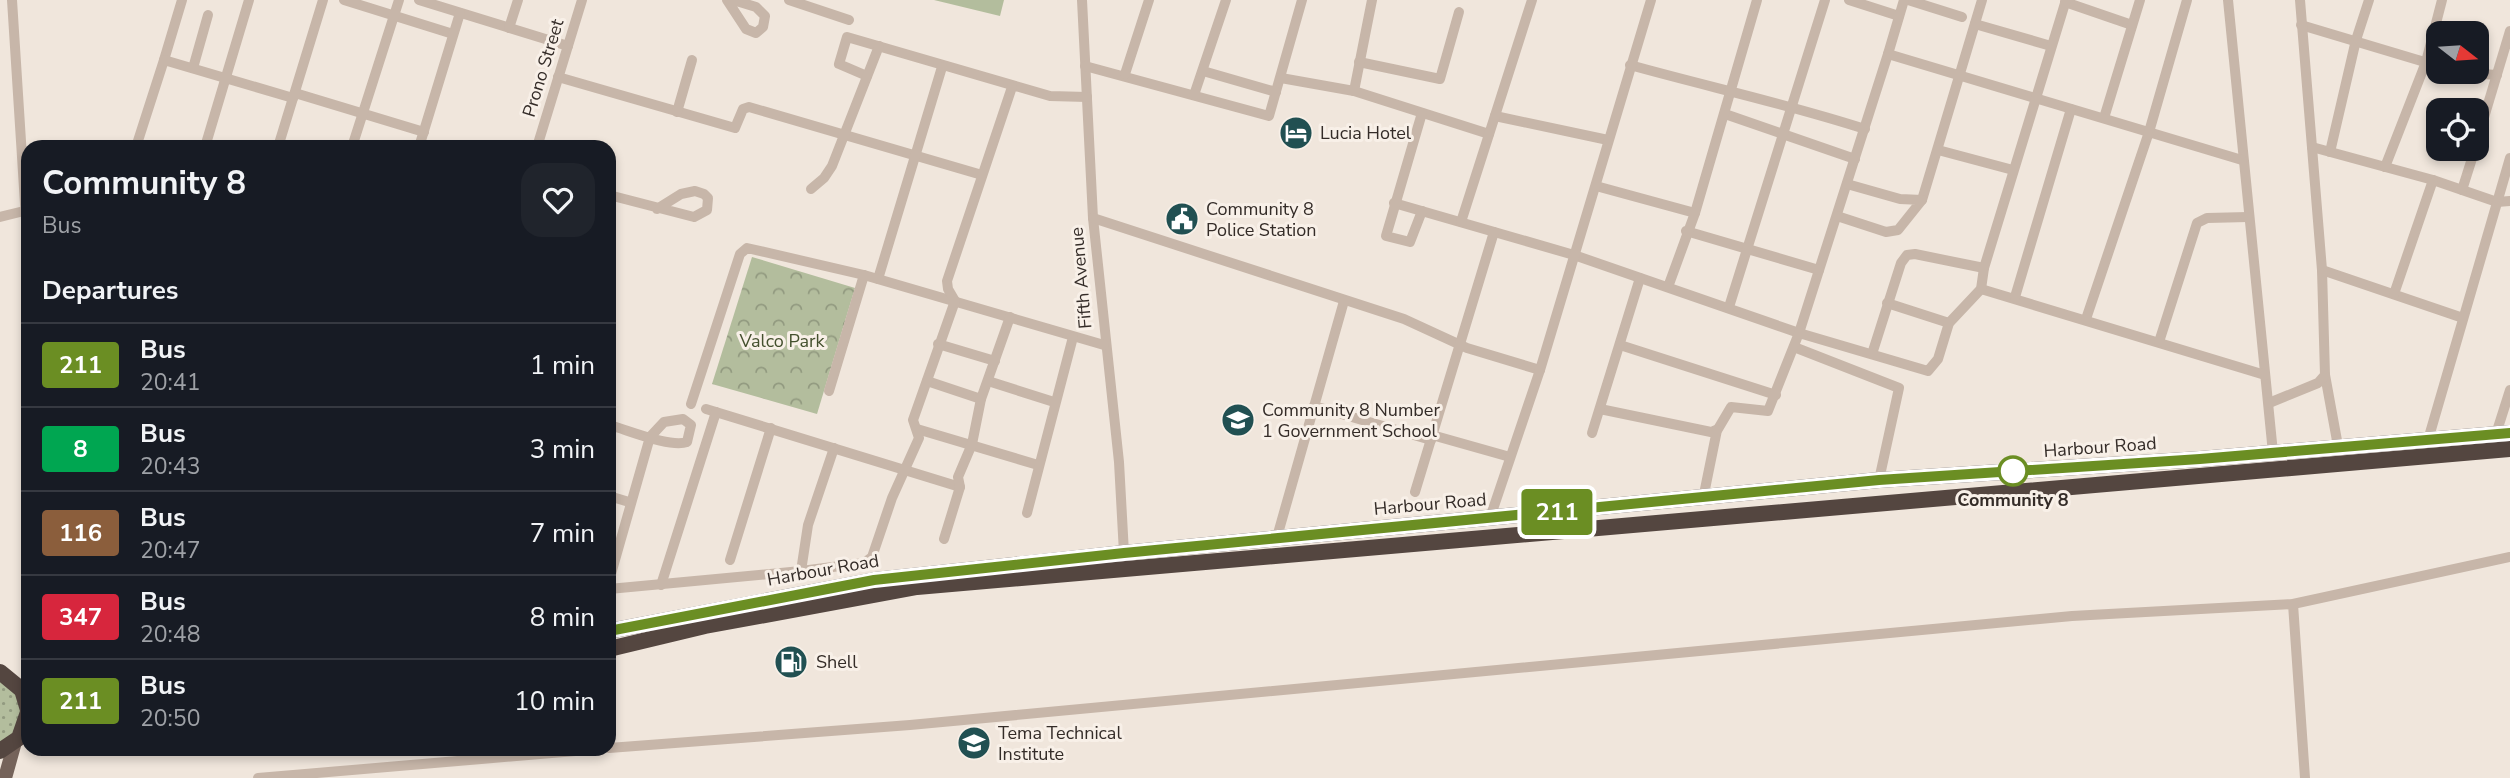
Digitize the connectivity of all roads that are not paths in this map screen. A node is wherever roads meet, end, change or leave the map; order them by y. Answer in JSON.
{"nodes":[{"id":1,"x":12,"y":0,"type":"edge"},
{"id":2,"x":182,"y":0,"type":"edge"},
{"id":3,"x":249,"y":0,"type":"edge"},
{"id":4,"x":323,"y":0,"type":"edge"},
{"id":5,"x":344,"y":0,"type":"edge"},
{"id":6,"x":399,"y":0,"type":"edge"},
{"id":7,"x":418,"y":0,"type":"edge"},
{"id":8,"x":518,"y":0,"type":"edge"},
{"id":9,"x":582,"y":0,"type":"edge"},
{"id":10,"x":727,"y":0,"type":"edge"},
{"id":11,"x":789,"y":0,"type":"edge"},
{"id":12,"x":1082,"y":0,"type":"edge"},
{"id":13,"x":1149,"y":0,"type":"edge"},
{"id":14,"x":1226,"y":0,"type":"edge"},
{"id":15,"x":1302,"y":0,"type":"edge"},
{"id":16,"x":1372,"y":0,"type":"edge"},
{"id":17,"x":1532,"y":0,"type":"edge"},
{"id":18,"x":1651,"y":0,"type":"edge"},
{"id":19,"x":1756,"y":0,"type":"edge"},
{"id":20,"x":1825,"y":0,"type":"edge"},
{"id":21,"x":1849,"y":0,"type":"edge"},
{"id":22,"x":1906,"y":0,"type":"edge"},
{"id":23,"x":1982,"y":0,"type":"edge"},
{"id":24,"x":2140,"y":0,"type":"edge"},
{"id":25,"x":2187,"y":0,"type":"edge"},
{"id":26,"x":2228,"y":0,"type":"edge"},
{"id":27,"x":2300,"y":0,"type":"edge"},
{"id":28,"x":2369,"y":0,"type":"edge"},
{"id":29,"x":2442,"y":0,"type":"edge"},
{"id":30,"x":740,"y":1,"type":"edge"},
{"id":31,"x":2065,"y":1,"type":"edge"},
{"id":32,"x":1924,"y":3,"type":"edge"},
{"id":33,"x":813,"y":4,"type":"edge"},
{"id":34,"x":1459,"y":12,"type":"dead end"},
{"id":35,"x":460,"y":13,"type":"junction"},
{"id":36,"x":208,"y":15,"type":"dead end"},
{"id":37,"x":394,"y":15,"type":"junction"},
{"id":38,"x":1899,"y":16,"type":"junction"},
{"id":39,"x":1962,"y":17,"type":"dead end"},
{"id":40,"x":849,"y":20,"type":"dead end"},
{"id":41,"x":2437,"y":21,"type":"edge"},
{"id":42,"x":1975,"y":24,"type":"junction"},
{"id":43,"x":2301,"y":24,"type":"junction"},
{"id":44,"x":2133,"y":25,"type":"junction"},
{"id":45,"x":509,"y":28,"type":"junction"},
{"id":46,"x":2510,"y":31,"type":"edge"},
{"id":47,"x":453,"y":34,"type":"junction"},
{"id":48,"x":2356,"y":40,"type":"junction"},
{"id":49,"x":568,"y":46,"type":"junction"},
{"id":50,"x":879,"y":46,"type":"junction"},
{"id":51,"x":2051,"y":46,"type":"junction"},
{"id":52,"x":1888,"y":54,"type":"junction"},
{"id":53,"x":164,"y":60,"type":"junction"},
{"id":54,"x":692,"y":60,"type":"dead end"},
{"id":55,"x":1359,"y":62,"type":"junction"},
{"id":56,"x":2426,"y":62,"type":"joint"},
{"id":57,"x":1630,"y":65,"type":"junction"},
{"id":58,"x":1085,"y":66,"type":"junction"},
{"id":59,"x":942,"y":67,"type":"junction"},
{"id":60,"x":193,"y":68,"type":"junction"},
{"id":61,"x":1203,"y":72,"type":"junction"},
{"id":62,"x":2489,"y":74,"type":"edge"},
{"id":63,"x":1125,"y":75,"type":"junction"},
{"id":64,"x":2497,"y":75,"type":"junction"},
{"id":65,"x":867,"y":76,"type":"junction"},
{"id":66,"x":1959,"y":76,"type":"junction"},
{"id":67,"x":558,"y":77,"type":"junction"},
{"id":68,"x":226,"y":78,"type":"junction"},
{"id":69,"x":1281,"y":78,"type":"junction"},
{"id":70,"x":1012,"y":87,"type":"junction"},
{"id":71,"x":1354,"y":91,"type":"junction"},
{"id":72,"x":1276,"y":92,"type":"junction"},
{"id":73,"x":1729,"y":93,"type":"junction"},
{"id":74,"x":1194,"y":95,"type":"junction"},
{"id":75,"x":294,"y":96,"type":"junction"},
{"id":76,"x":1087,"y":97,"type":"junction"},
{"id":77,"x":2035,"y":99,"type":"junction"},
{"id":78,"x":2489,"y":101,"type":"edge"},
{"id":79,"x":1793,"y":106,"type":"junction"},
{"id":80,"x":2071,"y":109,"type":"junction"},
{"id":81,"x":677,"y":112,"type":"junction"},
{"id":82,"x":1422,"y":113,"type":"junction"},
{"id":83,"x":363,"y":114,"type":"junction"},
{"id":84,"x":1724,"y":114,"type":"junction"},
{"id":85,"x":1495,"y":116,"type":"junction"},
{"id":86,"x":2104,"y":118,"type":"junction"},
{"id":87,"x":1865,"y":129,"type":"junction"},
{"id":88,"x":424,"y":132,"type":"junction"},
{"id":89,"x":2149,"y":132,"type":"junction"},
{"id":90,"x":1489,"y":134,"type":"junction"},
{"id":91,"x":1786,"y":134,"type":"junction"},
{"id":92,"x":845,"y":135,"type":"junction"},
{"id":93,"x":23,"y":140,"type":"edge"},
{"id":94,"x":138,"y":140,"type":"edge"},
{"id":95,"x":207,"y":140,"type":"edge"},
{"id":96,"x":280,"y":140,"type":"edge"},
{"id":97,"x":354,"y":140,"type":"edge"},
{"id":98,"x":421,"y":140,"type":"edge"},
{"id":99,"x":539,"y":140,"type":"edge"},
{"id":100,"x":1608,"y":140,"type":"junction"},
{"id":101,"x":2312,"y":147,"type":"junction"},
{"id":102,"x":1938,"y":150,"type":"junction"},
{"id":103,"x":2330,"y":152,"type":"junction"},
{"id":104,"x":916,"y":158,"type":"junction"},
{"id":105,"x":2510,"y":158,"type":"edge"},
{"id":106,"x":1855,"y":159,"type":"junction"},
{"id":107,"x":2242,"y":160,"type":"junction"},
{"id":108,"x":2471,"y":161,"type":"edge"},
{"id":109,"x":2385,"y":167,"type":"junction"},
{"id":110,"x":2013,"y":170,"type":"junction"},
{"id":111,"x":982,"y":175,"type":"junction"},
{"id":112,"x":2433,"y":180,"type":"junction"},
{"id":113,"x":1847,"y":184,"type":"junction"},
{"id":114,"x":1596,"y":186,"type":"junction"},
{"id":115,"x":811,"y":189,"type":"dead end"},
{"id":116,"x":2462,"y":190,"type":"junction"},
{"id":117,"x":616,"y":199,"type":"edge"},
{"id":118,"x":1922,"y":200,"type":"junction"},
{"id":119,"x":2510,"y":201,"type":"edge"},
{"id":120,"x":2497,"y":202,"type":"junction"},
{"id":121,"x":1394,"y":203,"type":"junction"},
{"id":122,"x":657,"y":209,"type":"dead end"},
{"id":123,"x":1422,"y":211,"type":"junction"},
{"id":124,"x":21,"y":212,"type":"edge"},
{"id":125,"x":1695,"y":213,"type":"junction"},
{"id":126,"x":0,"y":216,"type":"edge"},
{"id":127,"x":1837,"y":216,"type":"junction"},
{"id":128,"x":2248,"y":217,"type":"junction"},
{"id":129,"x":1093,"y":218,"type":"junction"},
{"id":130,"x":1461,"y":222,"type":"junction"},
{"id":131,"x":1686,"y":231,"type":"junction"},
{"id":132,"x":1494,"y":232,"type":"junction"},
{"id":133,"x":1749,"y":250,"type":"junction"},
{"id":134,"x":1574,"y":256,"type":"junction"},
{"id":135,"x":1984,"y":268,"type":"junction"},
{"id":136,"x":1819,"y":270,"type":"junction"},
{"id":137,"x":2322,"y":270,"type":"junction"},
{"id":138,"x":864,"y":275,"type":"junction"},
{"id":139,"x":1640,"y":278,"type":"junction"},
{"id":140,"x":878,"y":279,"type":"junction"},
{"id":141,"x":1668,"y":287,"type":"junction"},
{"id":142,"x":1981,"y":289,"type":"junction"},
{"id":143,"x":2394,"y":294,"type":"junction"},
{"id":144,"x":2015,"y":298,"type":"junction"},
{"id":145,"x":955,"y":301,"type":"junction"},
{"id":146,"x":1344,"y":301,"type":"junction"},
{"id":147,"x":1887,"y":303,"type":"junction"},
{"id":148,"x":1729,"y":307,"type":"junction"},
{"id":149,"x":1010,"y":317,"type":"junction"},
{"id":150,"x":2463,"y":318,"type":"junction"},
{"id":151,"x":2086,"y":319,"type":"junction"},
{"id":152,"x":1948,"y":323,"type":"junction"},
{"id":153,"x":1799,"y":333,"type":"junction"},
{"id":154,"x":1073,"y":337,"type":"junction"},
{"id":155,"x":2159,"y":342,"type":"junction"},
{"id":156,"x":938,"y":344,"type":"junction"},
{"id":157,"x":1104,"y":345,"type":"junction"},
{"id":158,"x":1460,"y":345,"type":"junction"},
{"id":159,"x":1620,"y":345,"type":"junction"},
{"id":160,"x":1794,"y":347,"type":"junction"},
{"id":161,"x":1872,"y":354,"type":"junction"},
{"id":162,"x":995,"y":361,"type":"junction"},
{"id":163,"x":1540,"y":370,"type":"junction"},
{"id":164,"x":2265,"y":375,"type":"junction"},
{"id":165,"x":2325,"y":375,"type":"junction"},
{"id":166,"x":927,"y":381,"type":"junction"},
{"id":167,"x":988,"y":381,"type":"junction"},
{"id":168,"x":2510,"y":390,"type":"edge"},
{"id":169,"x":829,"y":391,"type":"dead end"},
{"id":170,"x":1776,"y":395,"type":"junction"},
{"id":171,"x":981,"y":399,"type":"junction"},
{"id":172,"x":1054,"y":402,"type":"junction"},
{"id":173,"x":2269,"y":403,"type":"junction"},
{"id":174,"x":691,"y":404,"type":"dead end"},
{"id":175,"x":1314,"y":407,"type":"junction"},
{"id":176,"x":1600,"y":409,"type":"junction"},
{"id":177,"x":616,"y":427,"type":"edge"},
{"id":178,"x":771,"y":428,"type":"junction"},
{"id":179,"x":917,"y":429,"type":"junction"},
{"id":180,"x":1717,"y":430,"type":"junction"},
{"id":181,"x":1592,"y":433,"type":"dead end"},
{"id":182,"x":2503,"y":433,"type":"edge"},
{"id":183,"x":1432,"y":437,"type":"junction"},
{"id":184,"x":2428,"y":440,"type":"junction"},
{"id":185,"x":972,"y":444,"type":"junction"},
{"id":186,"x":2337,"y":446,"type":"junction"},
{"id":187,"x":834,"y":447,"type":"junction"},
{"id":188,"x":2510,"y":449,"type":"edge"},
{"id":189,"x":2273,"y":453,"type":"junction"},
{"id":190,"x":1510,"y":457,"type":"junction"},
{"id":191,"x":1038,"y":465,"type":"junction"},
{"id":192,"x":905,"y":469,"type":"junction"},
{"id":193,"x":1879,"y":480,"type":"junction"},
{"id":194,"x":961,"y":487,"type":"junction"},
{"id":195,"x":1415,"y":492,"type":"dead end"},
{"id":196,"x":616,"y":498,"type":"edge"},
{"id":197,"x":1703,"y":499,"type":"junction"},
{"id":198,"x":629,"y":502,"type":"junction"},
{"id":199,"x":1027,"y":513,"type":"dead end"},
{"id":200,"x":1489,"y":518,"type":"junction"},
{"id":201,"x":1277,"y":537,"type":"junction"},
{"id":202,"x":944,"y":538,"type":"dead end"},
{"id":203,"x":616,"y":553,"type":"edge"},
{"id":204,"x":1124,"y":553,"type":"junction"},
{"id":205,"x":2510,"y":557,"type":"edge"},
{"id":206,"x":730,"y":560,"type":"dead end"},
{"id":207,"x":802,"y":571,"type":"junction"},
{"id":208,"x":661,"y":585,"type":"junction"},
{"id":209,"x":616,"y":588,"type":"edge"},
{"id":210,"x":2292,"y":604,"type":"junction"},
{"id":211,"x":616,"y":630,"type":"edge"},
{"id":212,"x":616,"y":647,"type":"edge"},
{"id":213,"x":3,"y":671,"type":"edge"},
{"id":214,"x":21,"y":687,"type":"edge"},
{"id":215,"x":21,"y":735,"type":"edge"},
{"id":216,"x":21,"y":737,"type":"edge"},
{"id":217,"x":616,"y":747,"type":"edge"},
{"id":218,"x":0,"y":751,"type":"edge"},
{"id":219,"x":508,"y":756,"type":"edge"},
{"id":220,"x":5,"y":778,"type":"edge"},
{"id":221,"x":258,"y":778,"type":"edge"},
{"id":222,"x":2305,"y":778,"type":"edge"}],
"edges":[{"from":1,"to":93,"type":"street"},
{"from":2,"to":53,"type":"street"},
{"from":3,"to":68,"type":"street"},
{"from":4,"to":75,"type":"street"},
{"from":5,"to":37,"type":"street"},
{"from":6,"to":37,"type":"street"},
{"from":7,"to":35,"type":"street"},
{"from":8,"to":45,"type":"street"},
{"from":9,"to":49,"type":"street","name":"Prono Street"},
{"from":10,"to":30,"type":"street"},
{"from":11,"to":33,"type":"street"},
{"from":12,"to":58,"type":"street","name":"Fifth Avenue"},
{"from":13,"to":63,"type":"street"},
{"from":14,"to":61,"type":"street"},
{"from":15,"to":69,"type":"street"},
{"from":16,"to":55,"type":"street"},
{"from":17,"to":85,"type":"street"},
{"from":18,"to":57,"type":"street"},
{"from":19,"to":73,"type":"street"},
{"from":20,"to":79,"type":"street"},
{"from":21,"to":38,"type":"street"},
{"from":22,"to":32,"type":"street"},
{"from":22,"to":38,"type":"street"},
{"from":23,"to":42,"type":"street"},
{"from":24,"to":44,"type":"street"},
{"from":25,"to":89,"type":"street"},
{"from":26,"to":107,"type":"street"},
{"from":27,"to":43,"type":"street"},
{"from":28,"to":48,"type":"street"},
{"from":29,"to":41,"type":"street"},
{"from":31,"to":44,"type":"street"},
{"from":31,"to":51,"type":"street"},
{"from":32,"to":39,"type":"street"},
{"from":33,"to":40,"type":"street"},
{"from":34,"to":55,"type":"street"},
{"from":35,"to":45,"type":"street"},
{"from":35,"to":47,"type":"street"},
{"from":36,"to":60,"type":"street"},
{"from":37,"to":47,"type":"street"},
{"from":37,"to":83,"type":"street"},
{"from":38,"to":52,"type":"street"},
{"from":42,"to":51,"type":"street"},
{"from":42,"to":66,"type":"street"},
{"from":43,"to":48,"type":"street"},
{"from":43,"to":101,"type":"street"},
{"from":44,"to":86,"type":"street"},
{"from":45,"to":49,"type":"street"},
{"from":46,"to":64,"type":"street"},
{"from":47,"to":88,"type":"street"},
{"from":48,"to":56,"type":"street"},
{"from":48,"to":103,"type":"street"},
{"from":49,"to":67,"type":"street","name":"Prono Street"},
{"from":50,"to":59,"type":"street"},
{"from":50,"to":65,"type":"street"},
{"from":50,"to":65,"type":"street"},
{"from":51,"to":77,"type":"street"},
{"from":52,"to":66,"type":"street"},
{"from":52,"to":87,"type":"street"},
{"from":53,"to":60,"type":"street"},
{"from":53,"to":94,"type":"street"},
{"from":54,"to":81,"type":"street"},
{"from":55,"to":71,"type":"street"},
{"from":56,"to":109,"type":"street"},
{"from":57,"to":73,"type":"street"},
{"from":57,"to":100,"type":"street"},
{"from":58,"to":63,"type":"street"},
{"from":58,"to":76,"type":"street","name":"Fifth Avenue"},
{"from":59,"to":70,"type":"street"},
{"from":59,"to":104,"type":"street"},
{"from":60,"to":68,"type":"street"},
{"from":61,"to":72,"type":"street"},
{"from":61,"to":74,"type":"street"},
{"from":62,"to":64,"type":"street"},
{"from":63,"to":74,"type":"street"},
{"from":64,"to":78,"type":"street"},
{"from":65,"to":92,"type":"street"},
{"from":66,"to":77,"type":"street"},
{"from":66,"to":102,"type":"street"},
{"from":67,"to":81,"type":"street"},
{"from":67,"to":99,"type":"street","name":"Prono Street"},
{"from":68,"to":75,"type":"street"},
{"from":68,"to":95,"type":"street"},
{"from":69,"to":71,"type":"street"},
{"from":69,"to":72,"type":"street"},
{"from":70,"to":76,"type":"street"},
{"from":70,"to":111,"type":"street"},
{"from":71,"to":82,"type":"street"},
{"from":72,"to":74,"type":"street"},
{"from":73,"to":79,"type":"street"},
{"from":73,"to":84,"type":"street"},
{"from":75,"to":83,"type":"street"},
{"from":75,"to":96,"type":"street"},
{"from":76,"to":129,"type":"street","name":"Fifth Avenue"},
{"from":77,"to":80,"type":"street"},
{"from":77,"to":110,"type":"street"},
{"from":79,"to":87,"type":"street"},
{"from":79,"to":91,"type":"street"},
{"from":80,"to":86,"type":"street"},
{"from":80,"to":144,"type":"street"},
{"from":81,"to":92,"type":"street"},
{"from":82,"to":90,"type":"street"},
{"from":82,"to":121,"type":"street"},
{"from":83,"to":88,"type":"street"},
{"from":83,"to":97,"type":"street"},
{"from":84,"to":91,"type":"street"},
{"from":84,"to":125,"type":"street"},
{"from":85,"to":90,"type":"street"},
{"from":85,"to":100,"type":"street"},
{"from":86,"to":89,"type":"street"},
{"from":87,"to":106,"type":"street"},
{"from":88,"to":98,"type":"street"},
{"from":89,"to":107,"type":"street"},
{"from":89,"to":151,"type":"street"},
{"from":90,"to":130,"type":"street"},
{"from":91,"to":106,"type":"street"},
{"from":91,"to":133,"type":"street"},
{"from":92,"to":104,"type":"street"},
{"from":92,"to":115,"type":"street"},
{"from":100,"to":114,"type":"street"},
{"from":101,"to":103,"type":"street"},
{"from":101,"to":137,"type":"street"},
{"from":102,"to":110,"type":"street"},
{"from":102,"to":118,"type":"street"},
{"from":103,"to":109,"type":"street"},
{"from":104,"to":111,"type":"street"},
{"from":104,"to":140,"type":"street"},
{"from":105,"to":120,"type":"street"},
{"from":106,"to":113,"type":"street"},
{"from":107,"to":128,"type":"street"},
{"from":108,"to":116,"type":"street"},
{"from":109,"to":112,"type":"street"},
{"from":110,"to":135,"type":"street"},
{"from":111,"to":145,"type":"street"},
{"from":112,"to":116,"type":"street"},
{"from":112,"to":143,"type":"street"},
{"from":113,"to":118,"type":"street"},
{"from":113,"to":127,"type":"street"},
{"from":114,"to":125,"type":"street"},
{"from":114,"to":134,"type":"street"},
{"from":116,"to":120,"type":"street"},
{"from":117,"to":122,"type":"street"},
{"from":118,"to":127,"type":"street"},
{"from":119,"to":120,"type":"street"},
{"from":120,"to":150,"type":"street"},
{"from":121,"to":123,"type":"street"},
{"from":121,"to":123,"type":"street"},
{"from":123,"to":130,"type":"street"},
{"from":124,"to":126,"type":"street"},
{"from":125,"to":131,"type":"street"},
{"from":127,"to":136,"type":"street"},
{"from":128,"to":155,"type":"street"},
{"from":128,"to":164,"type":"street"},
{"from":129,"to":146,"type":"street"},
{"from":129,"to":157,"type":"street","name":"Fifth Avenue"},
{"from":130,"to":132,"type":"street"},
{"from":131,"to":133,"type":"street"},
{"from":131,"to":141,"type":"street"},
{"from":132,"to":134,"type":"street"},
{"from":132,"to":158,"type":"street"},
{"from":133,"to":136,"type":"street"},
{"from":133,"to":148,"type":"street"},
{"from":134,"to":139,"type":"street"},
{"from":134,"to":163,"type":"street"},
{"from":135,"to":142,"type":"street"},
{"from":135,"to":147,"type":"street"},
{"from":136,"to":153,"type":"street"},
{"from":137,"to":143,"type":"street"},
{"from":137,"to":165,"type":"street"},
{"from":138,"to":140,"type":"street"},
{"from":138,"to":169,"type":"street"},
{"from":138,"to":174,"type":"street"},
{"from":139,"to":141,"type":"street"},
{"from":139,"to":159,"type":"street"},
{"from":140,"to":145,"type":"street"},
{"from":141,"to":148,"type":"street"},
{"from":142,"to":144,"type":"street"},
{"from":142,"to":152,"type":"street"},
{"from":143,"to":150,"type":"street"},
{"from":144,"to":151,"type":"street"},
{"from":145,"to":149,"type":"street"},
{"from":145,"to":156,"type":"street"},
{"from":146,"to":158,"type":"street"},
{"from":146,"to":175,"type":"street"},
{"from":147,"to":152,"type":"street"},
{"from":147,"to":161,"type":"street"},
{"from":148,"to":153,"type":"street"},
{"from":149,"to":154,"type":"street"},
{"from":149,"to":162,"type":"street"},
{"from":150,"to":184,"type":"street"},
{"from":151,"to":155,"type":"street"},
{"from":152,"to":161,"type":"street"},
{"from":153,"to":160,"type":"street"},
{"from":153,"to":161,"type":"street"},
{"from":154,"to":157,"type":"street"},
{"from":154,"to":172,"type":"street"},
{"from":155,"to":164,"type":"street"},
{"from":156,"to":162,"type":"street"},
{"from":156,"to":166,"type":"street"},
{"from":157,"to":204,"type":"street","name":"Fifth Avenue"},
{"from":158,"to":163,"type":"street"},
{"from":158,"to":183,"type":"street"},
{"from":159,"to":170,"type":"street"},
{"from":159,"to":176,"type":"street"},
{"from":160,"to":170,"type":"street"},
{"from":160,"to":193,"type":"street"},
{"from":162,"to":167,"type":"street"},
{"from":163,"to":190,"type":"street"},
{"from":164,"to":173,"type":"street"},
{"from":165,"to":173,"type":"street"},
{"from":165,"to":186,"type":"street"},
{"from":166,"to":171,"type":"street"},
{"from":166,"to":179,"type":"street"},
{"from":167,"to":171,"type":"street"},
{"from":167,"to":172,"type":"street"},
{"from":168,"to":182,"type":"street"},
{"from":170,"to":180,"type":"street"},
{"from":171,"to":185,"type":"street"},
{"from":172,"to":191,"type":"street"},
{"from":173,"to":189,"type":"street"},
{"from":175,"to":183,"type":"street"},
{"from":175,"to":201,"type":"street"},
{"from":176,"to":180,"type":"street"},
{"from":176,"to":181,"type":"street"},
{"from":177,"to":198,"type":"street"},
{"from":178,"to":187,"type":"street"},
{"from":178,"to":206,"type":"street"},
{"from":178,"to":208,"type":"street"},
{"from":179,"to":185,"type":"street"},
{"from":179,"to":192,"type":"street"},
{"from":180,"to":197,"type":"street"},
{"from":182,"to":184,"type":"highway","name":"Harbour Road"},
{"from":183,"to":190,"type":"street"},
{"from":183,"to":195,"type":"street"},
{"from":184,"to":186,"type":"highway","name":"Harbour Road"},
{"from":185,"to":191,"type":"street"},
{"from":185,"to":194,"type":"street"},
{"from":186,"to":189,"type":"highway","name":"Harbour Road"},
{"from":187,"to":192,"type":"street"},
{"from":187,"to":207,"type":"street"},
{"from":188,"to":212,"type":"highway","name":"Harbour Road"},
{"from":189,"to":193,"type":"highway","name":"Harbour Road"},
{"from":190,"to":200,"type":"street"},
{"from":191,"to":199,"type":"street"},
{"from":192,"to":194,"type":"street"},
{"from":192,"to":207,"type":"street"},
{"from":193,"to":197,"type":"highway","name":"Harbour Road"},
{"from":194,"to":202,"type":"street"},
{"from":196,"to":198,"type":"street"},
{"from":197,"to":200,"type":"highway","name":"Harbour Road"},
{"from":198,"to":203,"type":"street"},
{"from":200,"to":201,"type":"highway","name":"Harbour Road"},
{"from":201,"to":204,"type":"highway","name":"Harbour Road"},
{"from":204,"to":211,"type":"highway","name":"Harbour Road"},
{"from":205,"to":210,"type":"street"},
{"from":207,"to":208,"type":"street"},
{"from":208,"to":209,"type":"street"},
{"from":210,"to":217,"type":"street"},
{"from":210,"to":222,"type":"street"},
{"from":213,"to":214,"type":"highway"},
{"from":215,"to":218,"type":"highway"},
{"from":216,"to":220,"type":"main road"},
{"from":219,"to":221,"type":"street"}]}
